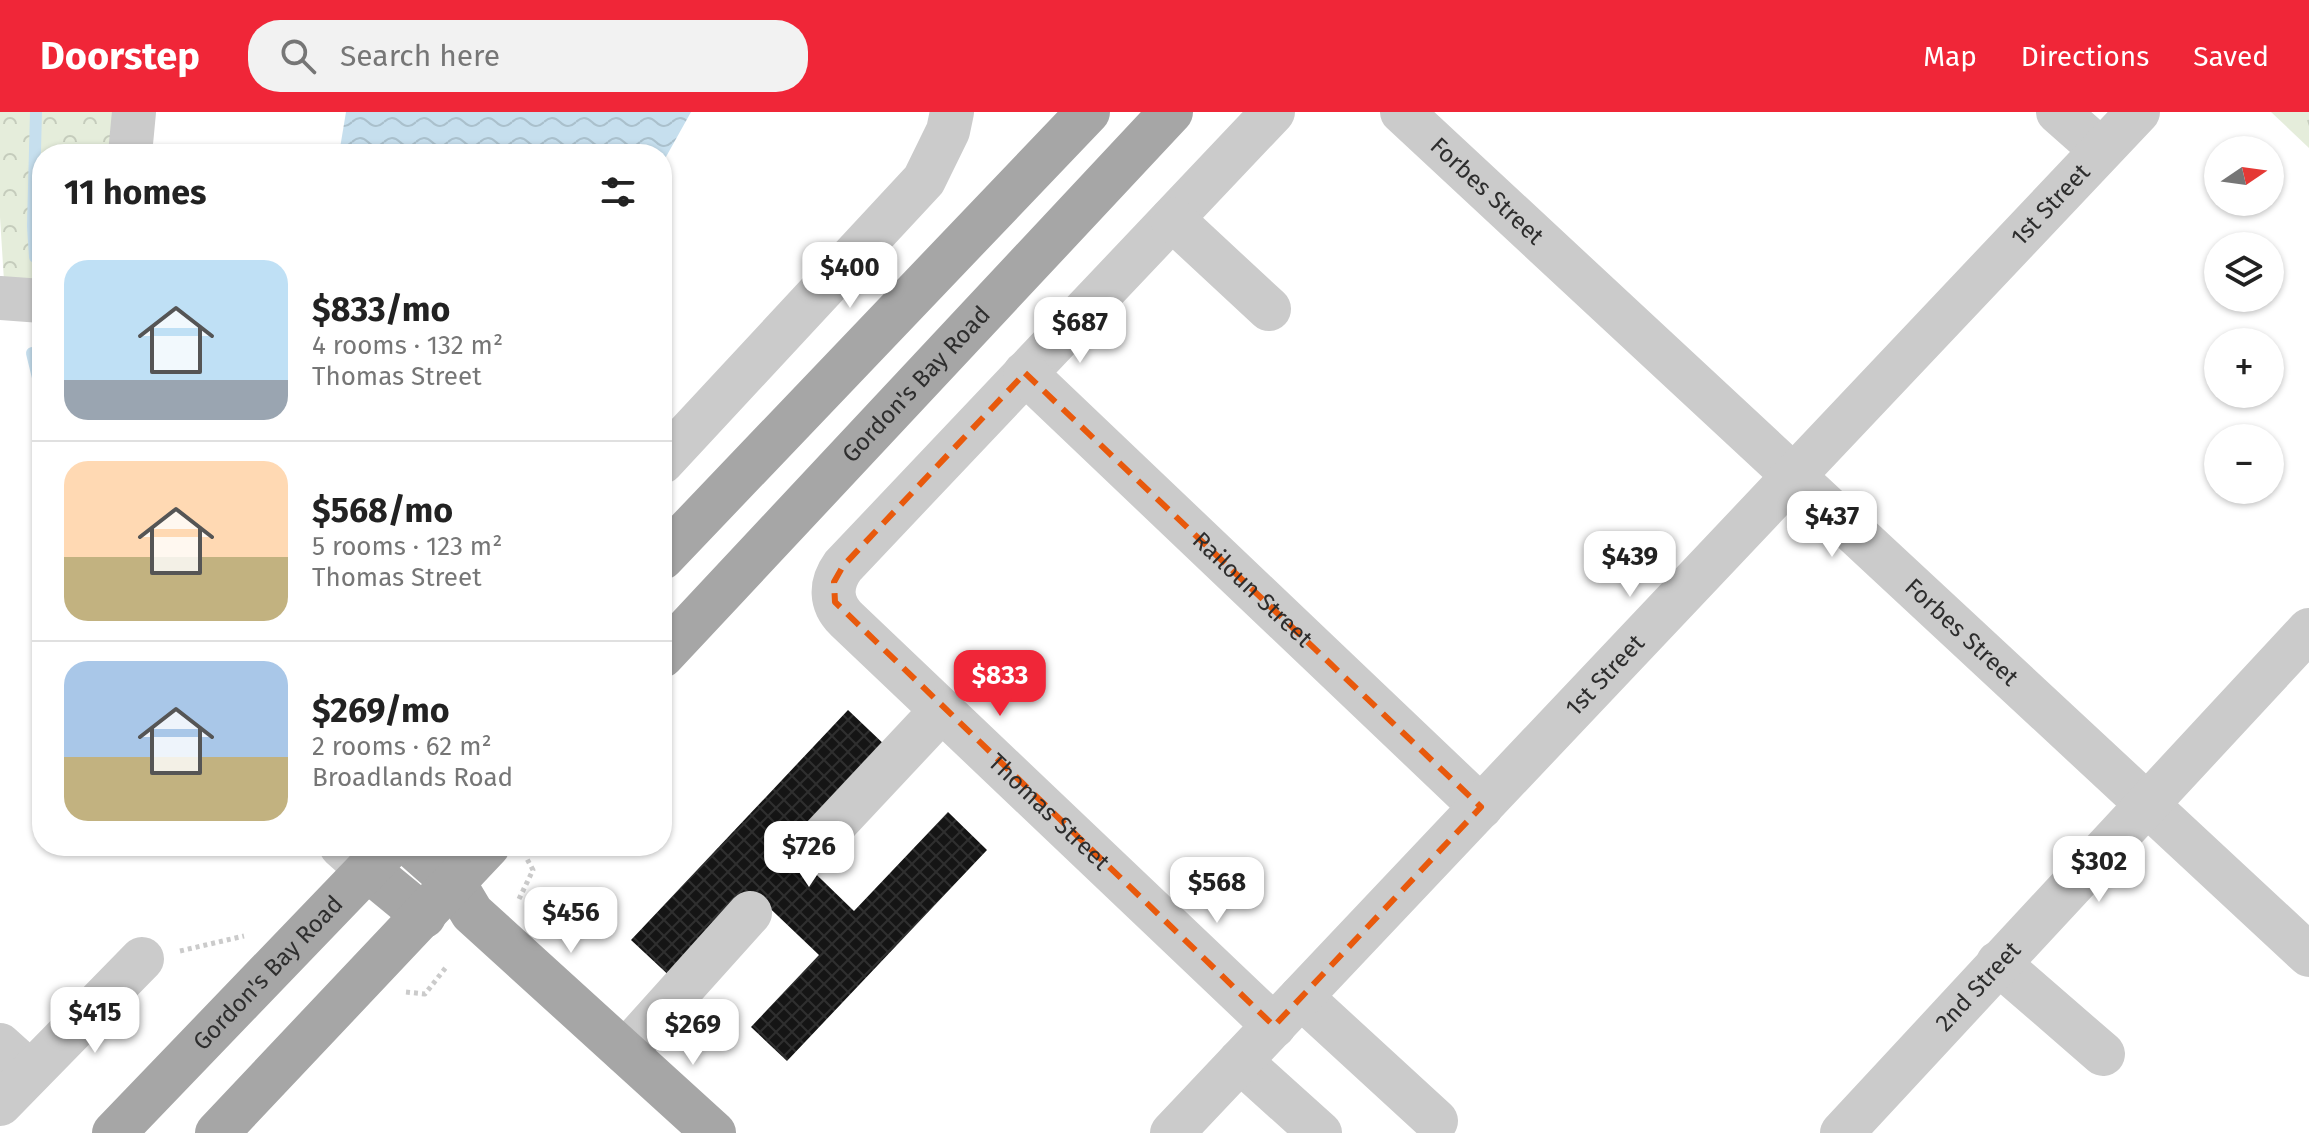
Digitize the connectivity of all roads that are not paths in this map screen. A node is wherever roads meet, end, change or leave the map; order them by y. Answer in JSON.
{"nodes":[{"id":1,"x":134,"y":112,"type":"edge"},
{"id":2,"x":952,"y":112,"type":"edge"},
{"id":3,"x":1088,"y":112,"type":"edge"},
{"id":4,"x":1171,"y":112,"type":"edge"},
{"id":5,"x":1273,"y":112,"type":"edge"},
{"id":6,"x":1402,"y":112,"type":"edge"},
{"id":7,"x":2058,"y":112,"type":"edge"},
{"id":8,"x":2138,"y":112,"type":"edge"},
{"id":9,"x":131,"y":144,"type":"edge"},
{"id":10,"x":2101,"y":150,"type":"junction"},
{"id":11,"x":1172,"y":219,"type":"junction"},
{"id":12,"x":0,"y":298,"type":"edge"},
{"id":13,"x":32,"y":300,"type":"edge"},
{"id":14,"x":1269,"y":309,"type":"dead end"},
{"id":15,"x":1025,"y":373,"type":"junction"},
{"id":16,"x":672,"y":451,"type":"edge"},
{"id":17,"x":1793,"y":477,"type":"junction"},
{"id":18,"x":672,"y":548,"type":"edge"},
{"id":19,"x":2309,"y":630,"type":"edge"},
{"id":20,"x":672,"y":645,"type":"edge"},
{"id":21,"x":942,"y":710,"type":"junction"},
{"id":22,"x":2145,"y":804,"type":"junction"},
{"id":23,"x":1481,"y":807,"type":"junction"},
{"id":24,"x":822,"y":838,"type":"dead end"},
{"id":25,"x":364,"y":856,"type":"edge"},
{"id":26,"x":368,"y":856,"type":"edge"},
{"id":27,"x":422,"y":856,"type":"edge"},
{"id":28,"x":498,"y":856,"type":"edge"},
{"id":29,"x":463,"y":898,"type":"junction"},
{"id":30,"x":750,"y":913,"type":"dead end"},
{"id":31,"x":424,"y":916,"type":"junction"},
{"id":32,"x":2309,"y":955,"type":"edge"},
{"id":33,"x":142,"y":959,"type":"road end"},
{"id":34,"x":1998,"y":963,"type":"junction"},
{"id":35,"x":1288,"y":1011,"type":"junction"},
{"id":36,"x":625,"y":1052,"type":"junction"},
{"id":37,"x":2103,"y":1054,"type":"dead end"},
{"id":38,"x":15,"y":1059,"type":"edge"},
{"id":39,"x":1240,"y":1061,"type":"junction"},
{"id":40,"x":0,"y":1104,"type":"edge"},
{"id":41,"x":1436,"y":1121,"type":"dead end"},
{"id":42,"x":114,"y":1133,"type":"edge"},
{"id":43,"x":217,"y":1133,"type":"edge"},
{"id":44,"x":714,"y":1133,"type":"edge"},
{"id":45,"x":1172,"y":1133,"type":"edge"},
{"id":46,"x":1320,"y":1133,"type":"edge"},
{"id":47,"x":1842,"y":1133,"type":"edge"}],
"edges":[{"from":1,"to":9,"type":"street"},
{"from":2,"to":16,"type":"street"},
{"from":3,"to":18,"type":"main road"},
{"from":4,"to":20,"type":"main road","name":"Gordon's Bay Road"},
{"from":5,"to":11,"type":"street"},
{"from":6,"to":17,"type":"street","name":"Forbes Street"},
{"from":7,"to":10,"type":"street"},
{"from":8,"to":10,"type":"street","name":"1st Street"},
{"from":10,"to":17,"type":"street","name":"1st Street"},
{"from":11,"to":14,"type":"street"},
{"from":11,"to":15,"type":"street"},
{"from":12,"to":13,"type":"street"},
{"from":15,"to":21,"type":"street","name":"Thomas Street"},
{"from":15,"to":23,"type":"street","name":"Railoun Street"},
{"from":17,"to":22,"type":"street","name":"Forbes Street"},
{"from":17,"to":23,"type":"street","name":"1st Street"},
{"from":19,"to":22,"type":"street","name":"2nd Street"},
{"from":21,"to":24,"type":"street"},
{"from":21,"to":35,"type":"street","name":"Thomas Street"},
{"from":22,"to":32,"type":"street","name":"Forbes Street"},
{"from":22,"to":34,"type":"street","name":"2nd Street"},
{"from":23,"to":35,"type":"street","name":"1st Street"},
{"from":25,"to":42,"type":"main road","name":"Gordon's Bay Road"},
{"from":26,"to":31,"type":"main road"},
{"from":27,"to":29,"type":"main road"},
{"from":28,"to":29,"type":"main road"},
{"from":29,"to":31,"type":"main road"},
{"from":29,"to":36,"type":"main road"},
{"from":30,"to":36,"type":"street"},
{"from":31,"to":43,"type":"main road"},
{"from":33,"to":38,"type":"street"},
{"from":34,"to":37,"type":"street"},
{"from":34,"to":47,"type":"street","name":"2nd Street"},
{"from":35,"to":39,"type":"street","name":"1st Street"},
{"from":35,"to":41,"type":"street","name":"Thomas Street"},
{"from":36,"to":44,"type":"main road"},
{"from":38,"to":40,"type":"street"},
{"from":39,"to":45,"type":"street","name":"1st Street"},
{"from":39,"to":46,"type":"street"}]}
